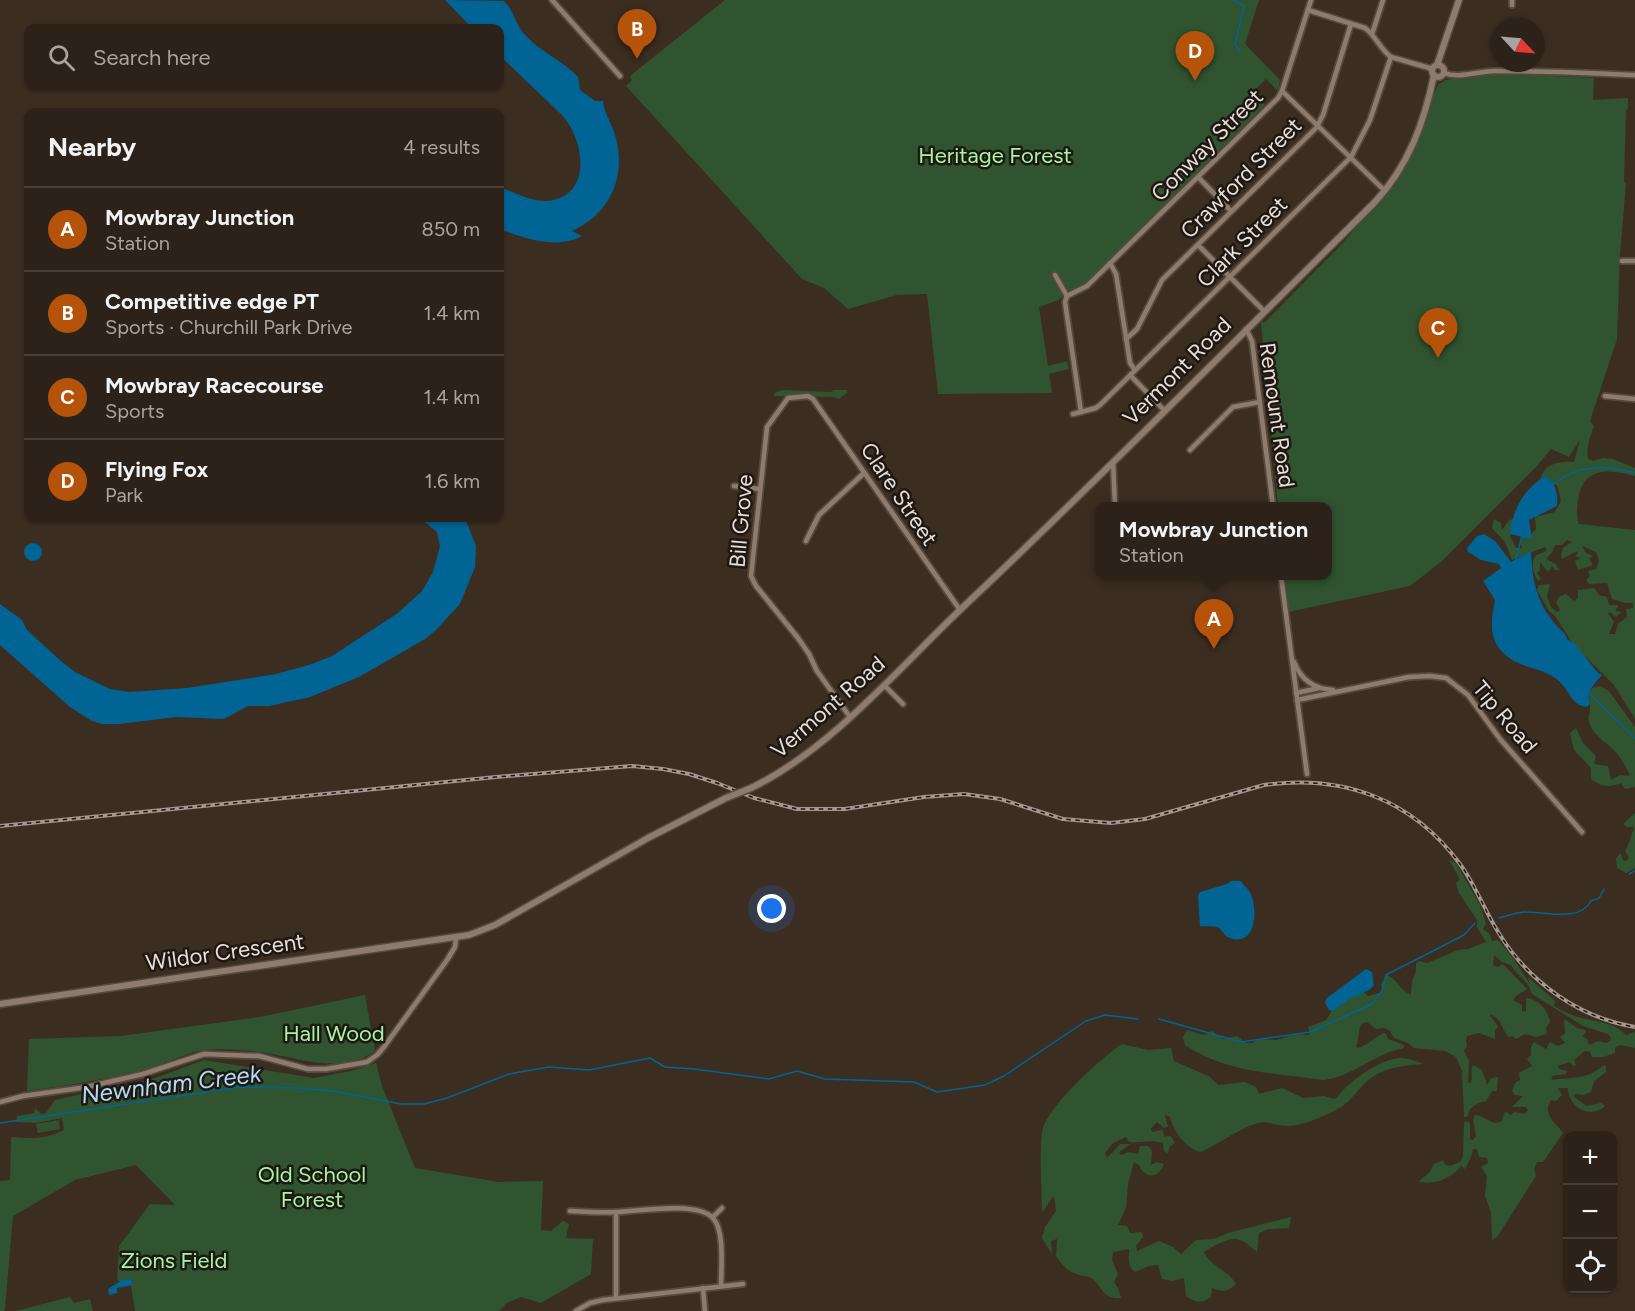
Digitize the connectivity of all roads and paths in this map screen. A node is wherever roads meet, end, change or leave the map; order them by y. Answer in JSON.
{"nodes":[{"id":1,"x":552,"y":0,"type":"edge"},
{"id":2,"x":1311,"y":0,"type":"edge"},
{"id":3,"x":1383,"y":0,"type":"edge"},
{"id":4,"x":1459,"y":0,"type":"edge"},
{"id":5,"x":1308,"y":10,"type":"junction"},
{"id":6,"x":1352,"y":24,"type":"junction"},
{"id":7,"x":1372,"y":34,"type":"junction"},
{"id":8,"x":1391,"y":57,"type":"junction"},
{"id":9,"x":1438,"y":71,"type":"junction"},
{"id":10,"x":1635,"y":75,"type":"edge"},
{"id":11,"x":620,"y":76,"type":"dead end"},
{"id":12,"x":1282,"y":91,"type":"junction"},
{"id":13,"x":1318,"y":125,"type":"junction"},
{"id":14,"x":1351,"y":158,"type":"junction"},
{"id":15,"x":1198,"y":177,"type":"junction"},
{"id":16,"x":1384,"y":192,"type":"junction"},
{"id":17,"x":1231,"y":211,"type":"junction"},
{"id":18,"x":1198,"y":245,"type":"junction"},
{"id":19,"x":1622,"y":261,"type":"dead end"},
{"id":20,"x":1635,"y":261,"type":"edge"},
{"id":21,"x":1110,"y":263,"type":"junction"},
{"id":22,"x":1055,"y":275,"type":"dead end"},
{"id":23,"x":1230,"y":277,"type":"junction"},
{"id":24,"x":1067,"y":296,"type":"junction"},
{"id":25,"x":1264,"y":311,"type":"junction"},
{"id":26,"x":1246,"y":329,"type":"junction"},
{"id":27,"x":1126,"y":339,"type":"junction"},
{"id":28,"x":1135,"y":370,"type":"junction"},
{"id":29,"x":1130,"y":375,"type":"junction"},
{"id":30,"x":1605,"y":396,"type":"dead end"},
{"id":31,"x":810,"y":397,"type":"joint"},
{"id":32,"x":1635,"y":399,"type":"edge"},
{"id":33,"x":1260,"y":402,"type":"junction"},
{"id":34,"x":1164,"y":410,"type":"junction"},
{"id":35,"x":1081,"y":412,"type":"junction"},
{"id":36,"x":1073,"y":414,"type":"dead end"},
{"id":37,"x":1190,"y":450,"type":"dead end"},
{"id":38,"x":1112,"y":461,"type":"junction"},
{"id":39,"x":864,"y":473,"type":"junction"},
{"id":40,"x":734,"y":486,"type":"dead end"},
{"id":41,"x":760,"y":489,"type":"junction"},
{"id":42,"x":1115,"y":502,"type":"edge"},
{"id":43,"x":1272,"y":502,"type":"edge"},
{"id":44,"x":806,"y":541,"type":"dead end"},
{"id":45,"x":1282,"y":580,"type":"edge"},
{"id":46,"x":960,"y":610,"type":"junction"},
{"id":47,"x":1291,"y":655,"type":"junction"},
{"id":48,"x":884,"y":685,"type":"junction"},
{"id":49,"x":1318,"y":688,"type":"junction"},
{"id":50,"x":1342,"y":690,"type":"junction"},
{"id":51,"x":1296,"y":693,"type":"junction"},
{"id":52,"x":1319,"y":695,"type":"junction"},
{"id":53,"x":1297,"y":700,"type":"junction"},
{"id":54,"x":903,"y":704,"type":"dead end"},
{"id":55,"x":850,"y":717,"type":"junction"},
{"id":56,"x":1307,"y":774,"type":"dead end"},
{"id":57,"x":1582,"y":832,"type":"dead end"},
{"id":58,"x":456,"y":938,"type":"junction"},
{"id":59,"x":0,"y":1004,"type":"edge"},
{"id":60,"x":0,"y":1102,"type":"edge"},
{"id":61,"x":722,"y":1208,"type":"dead end"},
{"id":62,"x":570,"y":1211,"type":"dead end"},
{"id":63,"x":616,"y":1212,"type":"junction"},
{"id":64,"x":712,"y":1217,"type":"junction"},
{"id":65,"x":743,"y":1284,"type":"dead end"},
{"id":66,"x":721,"y":1286,"type":"junction"},
{"id":67,"x":703,"y":1288,"type":"junction"},
{"id":68,"x":616,"y":1298,"type":"junction"},
{"id":69,"x":576,"y":1311,"type":"edge"},
{"id":70,"x":705,"y":1311,"type":"edge"}],
"edges":[{"from":1,"to":11,"type":"street"},
{"from":2,"to":5,"type":"street","name":"Conway Street"},
{"from":3,"to":7,"type":"street"},
{"from":4,"to":9,"type":"street","name":"Vermont Road"},
{"from":5,"to":6,"type":"street"},
{"from":5,"to":12,"type":"street","name":"Conway Street"},
{"from":6,"to":7,"type":"street"},
{"from":6,"to":13,"type":"street","name":"Crawford Street"},
{"from":7,"to":8,"type":"street"},
{"from":8,"to":9,"type":"street"},
{"from":8,"to":14,"type":"street","name":"Clark Street"},
{"from":9,"to":10,"type":"street"},
{"from":9,"to":16,"type":"street","name":"Vermont Road"},
{"from":12,"to":13,"type":"street"},
{"from":12,"to":15,"type":"street","name":"Conway Street"},
{"from":13,"to":14,"type":"street"},
{"from":13,"to":17,"type":"street","name":"Crawford Street"},
{"from":14,"to":16,"type":"street"},
{"from":14,"to":23,"type":"street","name":"Clark Street"},
{"from":15,"to":17,"type":"street"},
{"from":15,"to":21,"type":"street","name":"Conway Street"},
{"from":16,"to":25,"type":"street","name":"Vermont Road"},
{"from":17,"to":18,"type":"street","name":"Crawford Street"},
{"from":18,"to":23,"type":"street"},
{"from":18,"to":27,"type":"street","name":"Crawford Street"},
{"from":19,"to":20,"type":"street"},
{"from":21,"to":24,"type":"street","name":"Conway Street"},
{"from":21,"to":27,"type":"street"},
{"from":22,"to":24,"type":"street"},
{"from":23,"to":25,"type":"street"},
{"from":23,"to":28,"type":"street","name":"Clark Street"},
{"from":24,"to":35,"type":"street"},
{"from":25,"to":26,"type":"street","name":"Vermont Road"},
{"from":26,"to":33,"type":"street","name":"Remount Road"},
{"from":26,"to":34,"type":"street","name":"Vermont Road"},
{"from":27,"to":28,"type":"street"},
{"from":28,"to":29,"type":"street","name":"Clark Street"},
{"from":29,"to":34,"type":"street"},
{"from":29,"to":35,"type":"street","name":"Clark Street"},
{"from":30,"to":32,"type":"street"},
{"from":31,"to":39,"type":"street","name":"Clare Street"},
{"from":31,"to":41,"type":"street","name":"Bill Grove"},
{"from":33,"to":37,"type":"street"},
{"from":33,"to":43,"type":"street","name":"Remount Road"},
{"from":34,"to":38,"type":"street","name":"Vermont Road"},
{"from":35,"to":36,"type":"street","name":"Clark Street"},
{"from":38,"to":42,"type":"street"},
{"from":38,"to":46,"type":"street","name":"Vermont Road"},
{"from":39,"to":44,"type":"street"},
{"from":39,"to":46,"type":"street","name":"Clare Street"},
{"from":40,"to":41,"type":"street"},
{"from":41,"to":55,"type":"street","name":"Bill Grove"},
{"from":45,"to":47,"type":"street"},
{"from":46,"to":48,"type":"street","name":"Vermont Road"},
{"from":47,"to":49,"type":"street"},
{"from":47,"to":51,"type":"street"},
{"from":48,"to":54,"type":"street"},
{"from":48,"to":55,"type":"street","name":"Vermont Road"},
{"from":49,"to":50,"type":"street","name":"Tip Road"},
{"from":49,"to":51,"type":"street","name":"Tip Road"},
{"from":49,"to":52,"type":"street"},
{"from":50,"to":52,"type":"street","name":"Tip Road"},
{"from":50,"to":57,"type":"street","name":"Tip Road"},
{"from":51,"to":53,"type":"street"},
{"from":52,"to":53,"type":"street","name":"Tip Road"},
{"from":53,"to":56,"type":"street"},
{"from":55,"to":58,"type":"street","name":"Vermont Road","bridge":true},
{"from":58,"to":59,"type":"street","name":"Wildor Crescent"},
{"from":58,"to":60,"type":"street"},
{"from":61,"to":64,"type":"street"},
{"from":62,"to":63,"type":"street"},
{"from":63,"to":64,"type":"street"},
{"from":63,"to":68,"type":"street"},
{"from":64,"to":66,"type":"street"},
{"from":65,"to":66,"type":"street"},
{"from":66,"to":67,"type":"street"},
{"from":67,"to":68,"type":"street"},
{"from":67,"to":70,"type":"street"},
{"from":68,"to":69,"type":"street"}]}
